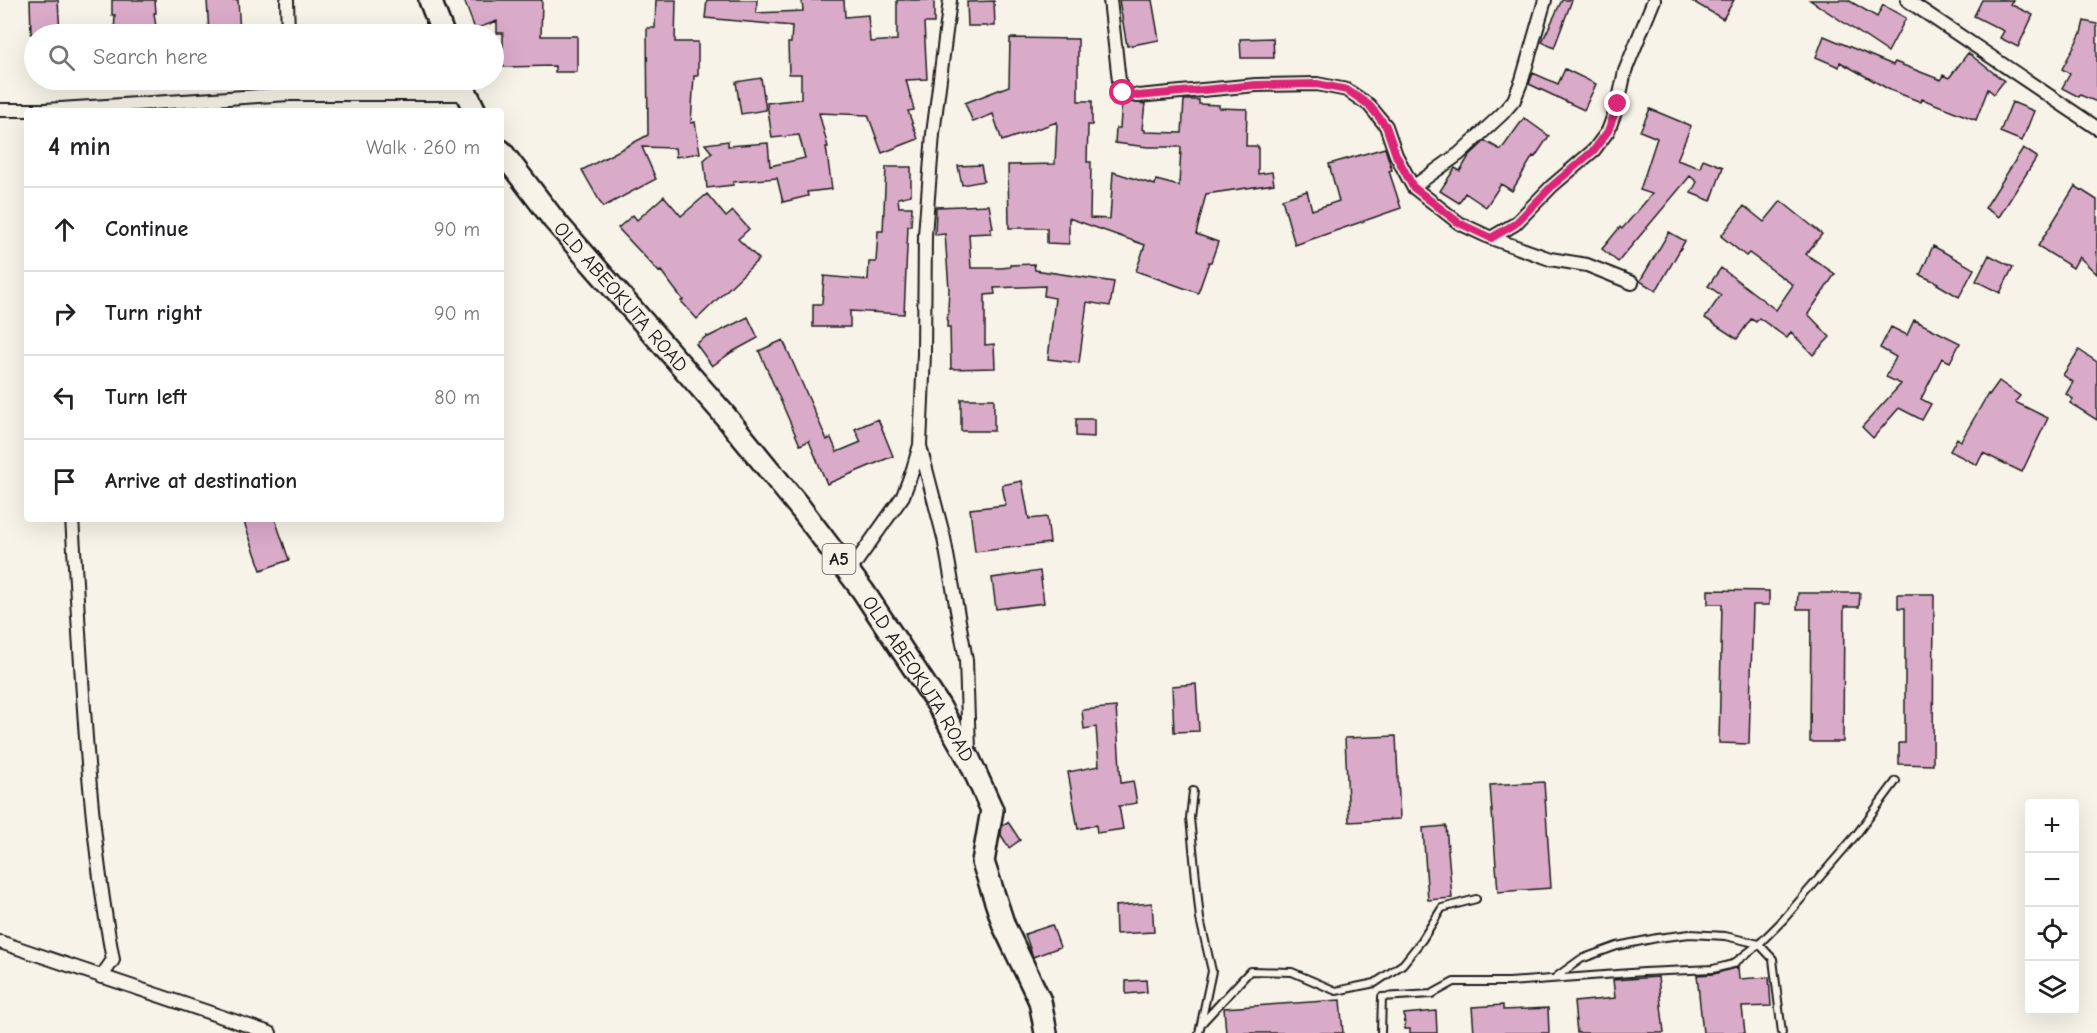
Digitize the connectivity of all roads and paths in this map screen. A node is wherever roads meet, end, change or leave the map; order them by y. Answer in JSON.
{"nodes":[{"id":1,"x":287,"y":0,"type":"edge"},
{"id":2,"x":430,"y":0,"type":"edge"},
{"id":3,"x":950,"y":0,"type":"edge"},
{"id":4,"x":1110,"y":0,"type":"edge"},
{"id":5,"x":1545,"y":0,"type":"edge"},
{"id":6,"x":1654,"y":0,"type":"edge"},
{"id":7,"x":1907,"y":0,"type":"edge"},
{"id":8,"x":288,"y":24,"type":"edge"},
{"id":9,"x":439,"y":24,"type":"edge"},
{"id":10,"x":289,"y":90,"type":"edge"},
{"id":11,"x":289,"y":94,"type":"junction"},
{"id":12,"x":467,"y":95,"type":"edge"},
{"id":13,"x":76,"y":108,"type":"edge"},
{"id":14,"x":0,"y":110,"type":"edge"},
{"id":15,"x":24,"y":110,"type":"edge"},
{"id":16,"x":2097,"y":128,"type":"edge"},
{"id":17,"x":504,"y":155,"type":"edge"},
{"id":18,"x":1413,"y":187,"type":"junction"},
{"id":19,"x":1491,"y":238,"type":"junction"},
{"id":20,"x":1632,"y":282,"type":"dead end"},
{"id":21,"x":920,"y":444,"type":"junction"},
{"id":22,"x":72,"y":522,"type":"edge"},
{"id":23,"x":849,"y":572,"type":"junction"},
{"id":24,"x":969,"y":759,"type":"junction"},
{"id":25,"x":1896,"y":782,"type":"dead end"},
{"id":26,"x":1192,"y":791,"type":"dead end"},
{"id":27,"x":1476,"y":899,"type":"dead end"},
{"id":28,"x":0,"y":942,"type":"edge"},
{"id":29,"x":1759,"y":944,"type":"junction"},
{"id":30,"x":101,"y":977,"type":"junction"},
{"id":31,"x":1554,"y":978,"type":"junction"},
{"id":32,"x":1202,"y":1023,"type":"junction"},
{"id":33,"x":270,"y":1033,"type":"edge"},
{"id":34,"x":1046,"y":1033,"type":"edge"},
{"id":35,"x":1198,"y":1033,"type":"edge"},
{"id":36,"x":1381,"y":1033,"type":"edge"},
{"id":37,"x":1782,"y":1033,"type":"edge"}],
"edges":[{"from":1,"to":8,"type":"street"},
{"from":2,"to":9,"type":"highway"},
{"from":3,"to":21,"type":"street"},
{"from":4,"to":18,"type":"street"},
{"from":5,"to":18,"type":"street"},
{"from":6,"to":19,"type":"street"},
{"from":7,"to":16,"type":"street"},
{"from":10,"to":11,"type":"street"},
{"from":11,"to":12,"type":"street"},
{"from":11,"to":13,"type":"street"},
{"from":14,"to":15,"type":"street"},
{"from":17,"to":23,"type":"highway","name":"OLD ABEOKUTA ROAD","number":"A5"},
{"from":18,"to":19,"type":"street"},
{"from":19,"to":20,"type":"street"},
{"from":21,"to":23,"type":"street"},
{"from":21,"to":24,"type":"street"},
{"from":22,"to":30,"type":"street"},
{"from":23,"to":24,"type":"highway","name":"OLD ABEOKUTA ROAD","number":"A5"},
{"from":24,"to":34,"type":"highway","name":"OLD ABEOKUTA ROAD","number":"A5"},
{"from":25,"to":29,"type":"lane"},
{"from":26,"to":32,"type":"lane"},
{"from":27,"to":32,"type":"lane"},
{"from":28,"to":30,"type":"street"},
{"from":29,"to":31,"type":"lane"},
{"from":29,"to":31,"type":"lane"},
{"from":29,"to":37,"type":"lane"},
{"from":30,"to":33,"type":"street"},
{"from":31,"to":36,"type":"lane"},
{"from":32,"to":35,"type":"lane"}]}
